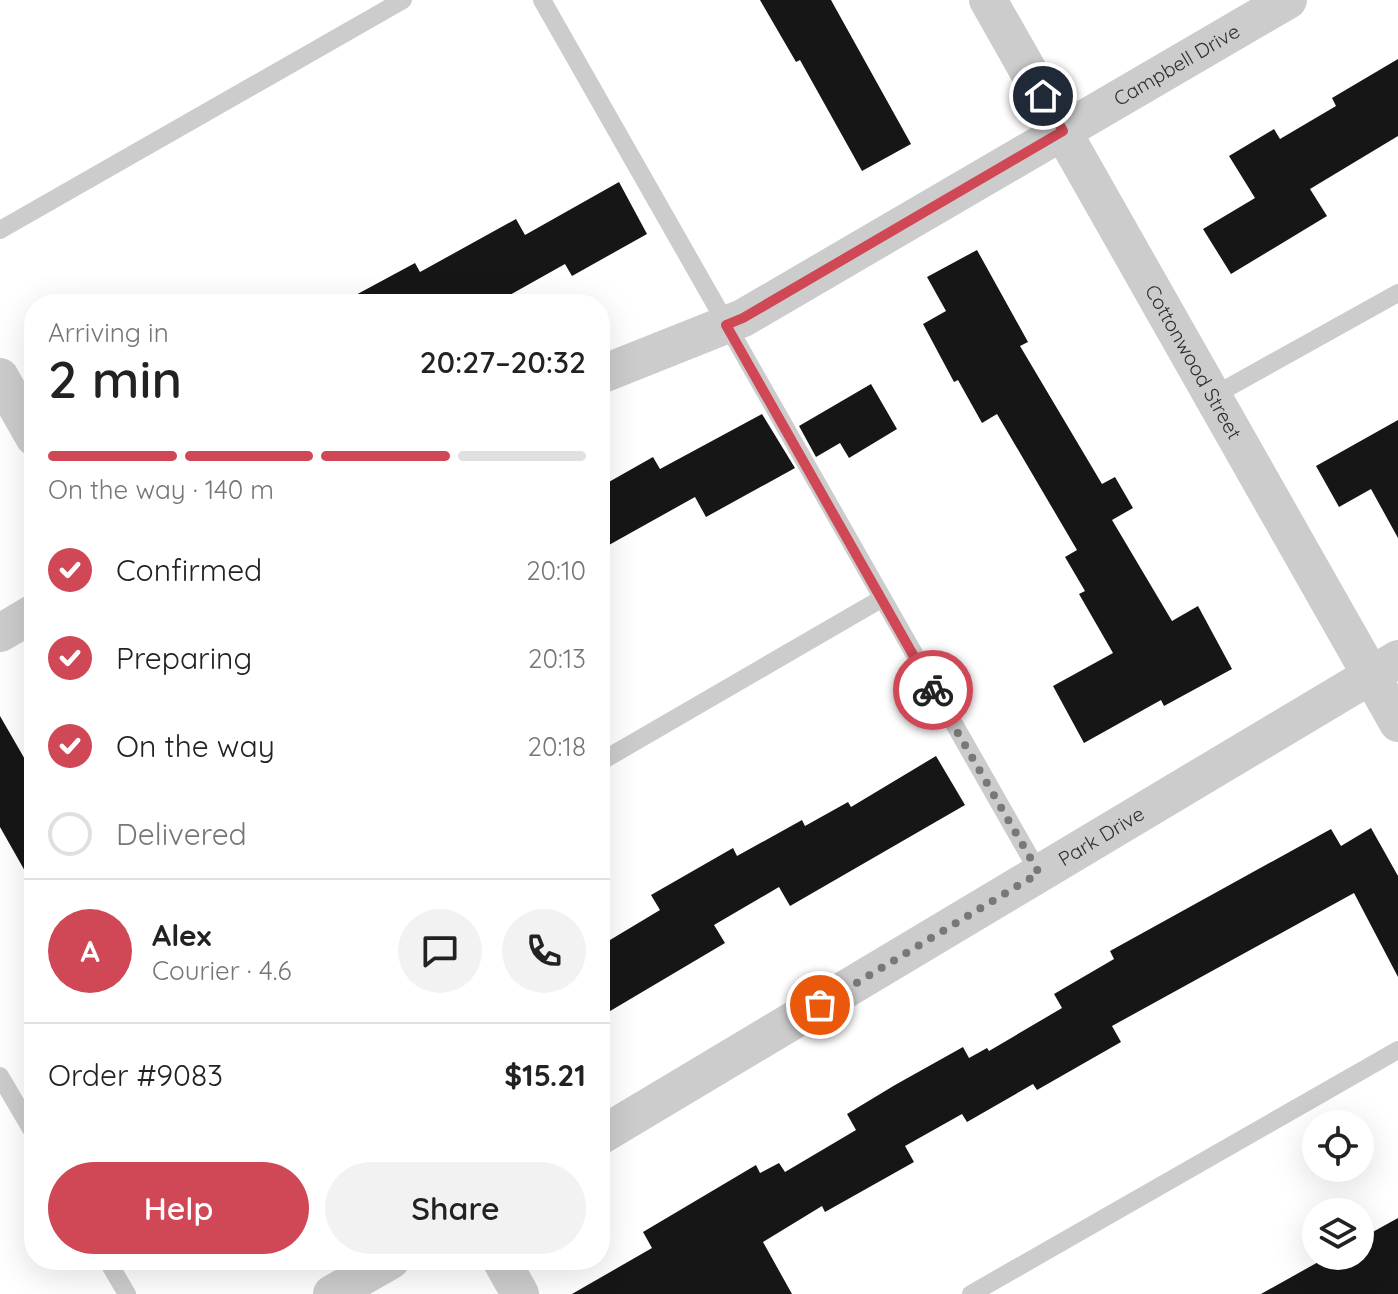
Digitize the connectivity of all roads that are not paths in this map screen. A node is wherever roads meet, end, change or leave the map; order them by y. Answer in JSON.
{"nodes":[{"id":1,"x":403,"y":0,"type":"edge"},
{"id":2,"x":542,"y":0,"type":"edge"},
{"id":3,"x":988,"y":0,"type":"edge"},
{"id":4,"x":1288,"y":0,"type":"edge"},
{"id":5,"x":1063,"y":131,"type":"junction"},
{"id":6,"x":0,"y":230,"type":"edge"},
{"id":7,"x":1398,"y":293,"type":"edge"},
{"id":8,"x":726,"y":325,"type":"junction"},
{"id":9,"x":610,"y":371,"type":"edge"},
{"id":10,"x":0,"y":377,"type":"edge"},
{"id":11,"x":1213,"y":396,"type":"junction"},
{"id":12,"x":24,"y":419,"type":"edge"},
{"id":13,"x":881,"y":599,"type":"junction"},
{"id":14,"x":24,"y":619,"type":"edge"},
{"id":15,"x":0,"y":633,"type":"edge"},
{"id":16,"x":1384,"y":667,"type":"edge"},
{"id":17,"x":1398,"y":723,"type":"edge"},
{"id":18,"x":610,"y":756,"type":"edge"},
{"id":19,"x":1039,"y":873,"type":"junction"},
{"id":20,"x":1398,"y":1050,"type":"edge"},
{"id":21,"x":0,"y":1076,"type":"edge"},
{"id":22,"x":24,"y":1117,"type":"edge"},
{"id":23,"x":610,"y":1130,"type":"edge"},
{"id":24,"x":113,"y":1270,"type":"edge"},
{"id":25,"x":374,"y":1270,"type":"edge"},
{"id":26,"x":507,"y":1270,"type":"edge"},
{"id":27,"x":127,"y":1294,"type":"edge"},
{"id":28,"x":332,"y":1294,"type":"edge"},
{"id":29,"x":520,"y":1294,"type":"edge"},
{"id":30,"x":971,"y":1294,"type":"edge"}],
"edges":[{"from":1,"to":6,"type":"lane"},
{"from":2,"to":8,"type":"lane"},
{"from":3,"to":5,"type":"street","name":"Cottonwood Street"},
{"from":4,"to":5,"type":"street","name":"Campbell Drive"},
{"from":5,"to":8,"type":"street","name":"Campbell Drive"},
{"from":5,"to":11,"type":"street","name":"Cottonwood Street"},
{"from":7,"to":11,"type":"lane"},
{"from":8,"to":9,"type":"street","name":"Campbell Drive"},
{"from":8,"to":13,"type":"lane"},
{"from":10,"to":12,"type":"street"},
{"from":11,"to":16,"type":"street","name":"Cottonwood Street"},
{"from":13,"to":18,"type":"lane"},
{"from":13,"to":19,"type":"lane"},
{"from":14,"to":15,"type":"street"},
{"from":16,"to":17,"type":"street","name":"Cottonwood Street"},
{"from":16,"to":19,"type":"street","name":"Park Drive"},
{"from":19,"to":23,"type":"street","name":"Park Drive"},
{"from":20,"to":30,"type":"lane"},
{"from":21,"to":22,"type":"lane"},
{"from":24,"to":27,"type":"lane"},
{"from":25,"to":28,"type":"street"},
{"from":26,"to":29,"type":"street"}]}
